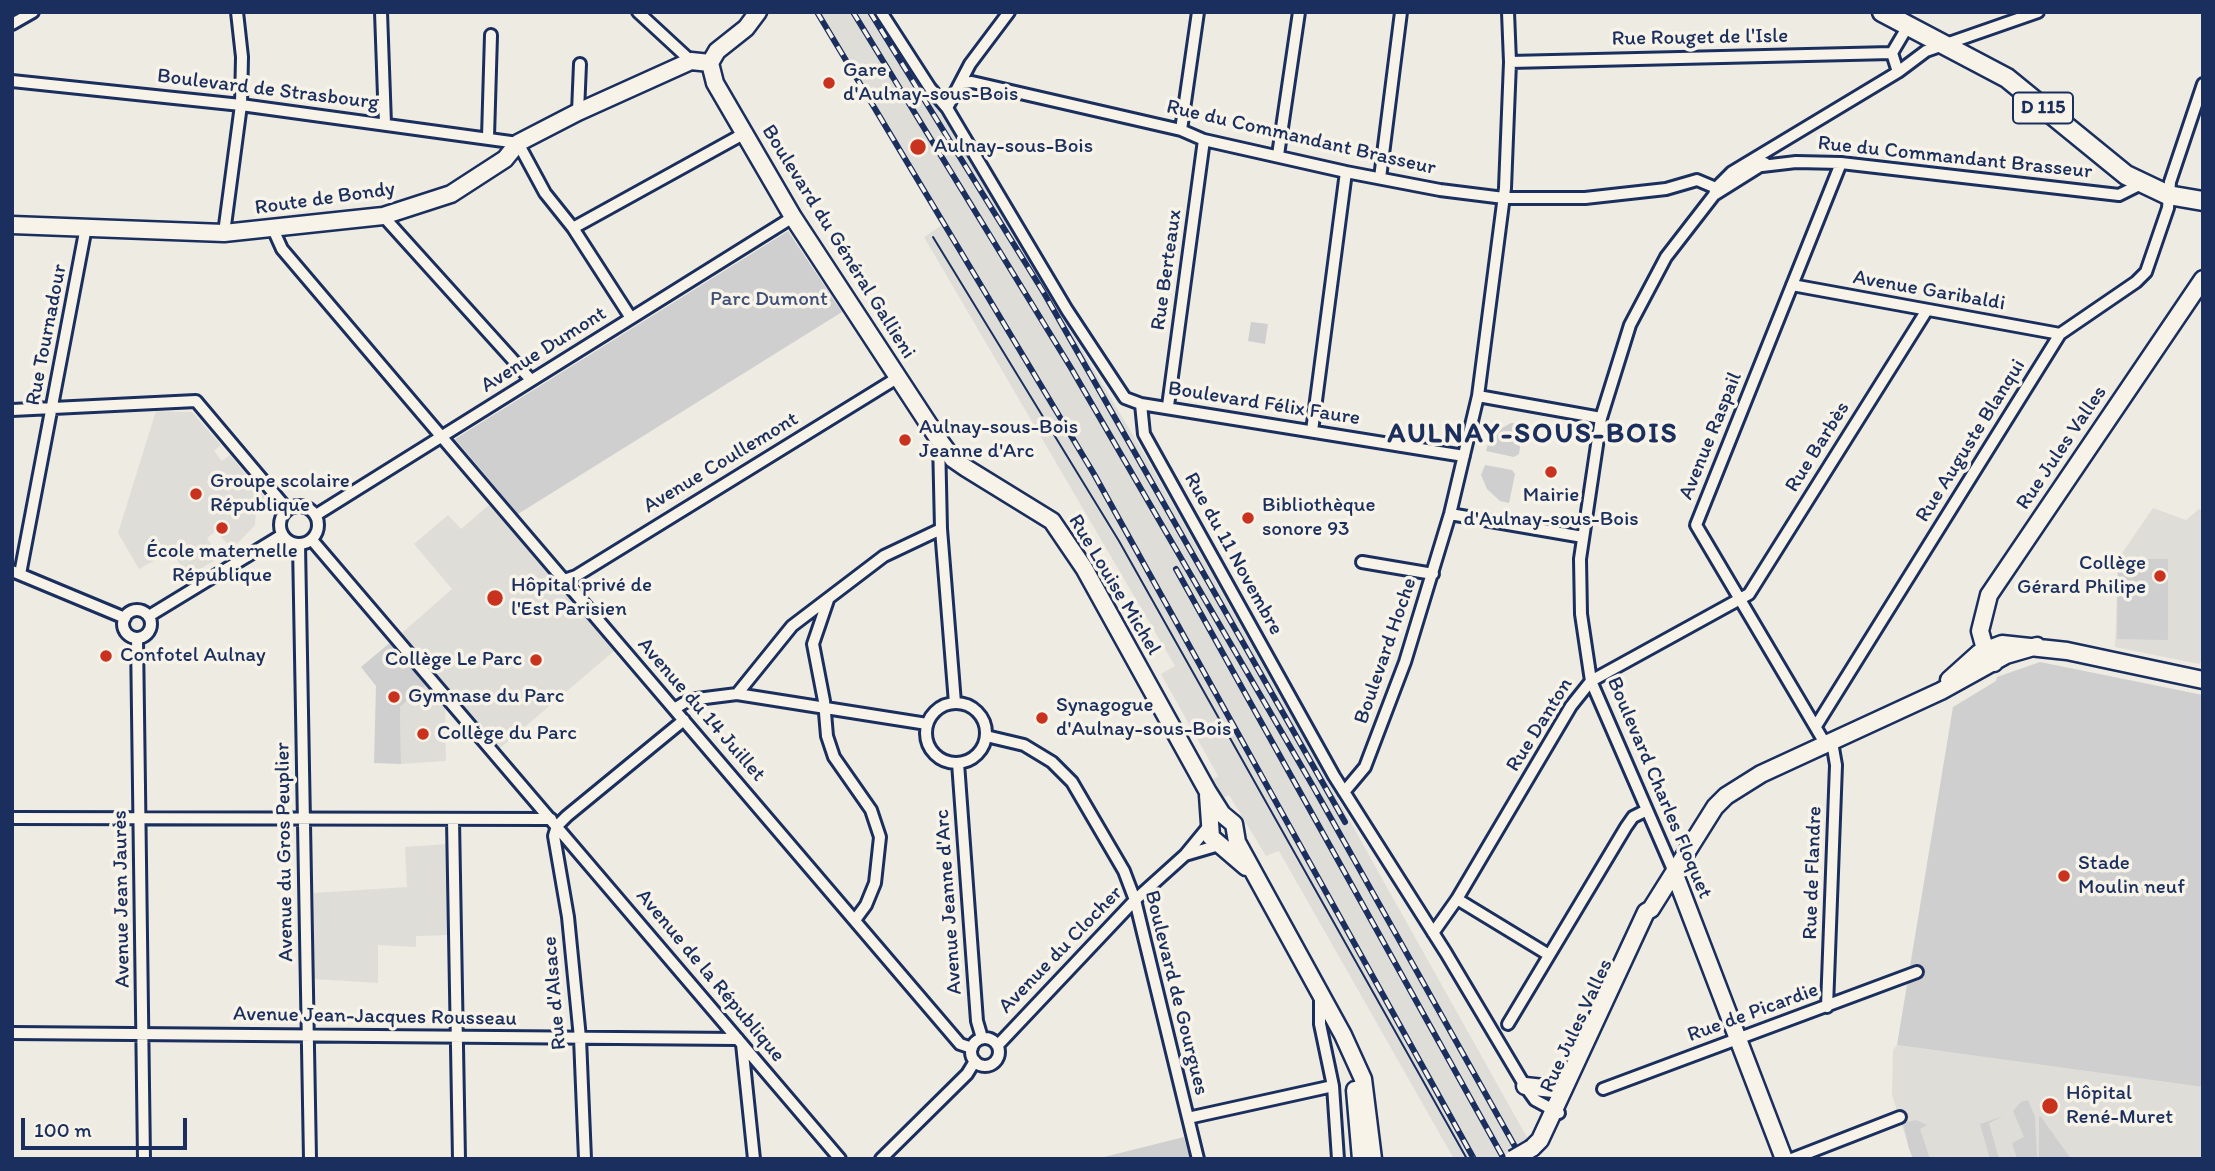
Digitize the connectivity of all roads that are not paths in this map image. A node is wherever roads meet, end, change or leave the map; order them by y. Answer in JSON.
{"nodes":[{"id":1,"x":33,"y":12,"type":"edge"},
{"id":2,"x":237,"y":12,"type":"edge"},
{"id":3,"x":380,"y":12,"type":"edge"},
{"id":4,"x":638,"y":12,"type":"edge"},
{"id":5,"x":881,"y":12,"type":"edge"},
{"id":6,"x":1009,"y":12,"type":"edge"},
{"id":7,"x":1198,"y":12,"type":"edge"},
{"id":8,"x":1299,"y":12,"type":"edge"},
{"id":9,"x":1401,"y":12,"type":"edge"},
{"id":10,"x":1508,"y":12,"type":"edge"},
{"id":11,"x":1882,"y":12,"type":"edge"},
{"id":12,"x":2038,"y":12,"type":"edge"},
{"id":13,"x":757,"y":16,"type":"edge"},
{"id":14,"x":12,"y":24,"type":"edge"},
{"id":15,"x":1908,"y":26,"type":"junction"},
{"id":16,"x":491,"y":35,"type":"dead end"},
{"id":17,"x":1943,"y":43,"type":"junction"},
{"id":18,"x":1892,"y":53,"type":"junction"},
{"id":19,"x":691,"y":61,"type":"junction"},
{"id":20,"x":710,"y":62,"type":"junction"},
{"id":21,"x":1510,"y":62,"type":"junction"},
{"id":22,"x":580,"y":64,"type":"dead end"},
{"id":23,"x":1898,"y":72,"type":"junction"},
{"id":24,"x":12,"y":80,"type":"edge"},
{"id":25,"x":962,"y":83,"type":"junction"},
{"id":26,"x":2203,"y":84,"type":"edge"},
{"id":27,"x":241,"y":105,"type":"junction"},
{"id":28,"x":947,"y":108,"type":"junction"},
{"id":29,"x":578,"y":112,"type":"junction"},
{"id":30,"x":385,"y":124,"type":"junction"},
{"id":31,"x":1181,"y":130,"type":"junction"},
{"id":32,"x":745,"y":133,"type":"junction"},
{"id":33,"x":488,"y":137,"type":"junction"},
{"id":34,"x":1204,"y":139,"type":"junction"},
{"id":35,"x":1782,"y":142,"type":"junction"},
{"id":36,"x":518,"y":143,"type":"junction"},
{"id":37,"x":1278,"y":155,"type":"junction"},
{"id":38,"x":1789,"y":162,"type":"junction"},
{"id":39,"x":1841,"y":163,"type":"junction"},
{"id":40,"x":1762,"y":166,"type":"junction"},
{"id":41,"x":1346,"y":172,"type":"junction"},
{"id":42,"x":1380,"y":178,"type":"junction"},
{"id":43,"x":2141,"y":184,"type":"junction"},
{"id":44,"x":1715,"y":191,"type":"junction"},
{"id":45,"x":2168,"y":195,"type":"junction"},
{"id":46,"x":1504,"y":198,"type":"junction"},
{"id":47,"x":2203,"y":201,"type":"edge"},
{"id":48,"x":383,"y":216,"type":"junction"},
{"id":49,"x":793,"y":217,"type":"junction"},
{"id":50,"x":12,"y":225,"type":"edge"},
{"id":51,"x":86,"y":228,"type":"junction"},
{"id":52,"x":573,"y":228,"type":"junction"},
{"id":53,"x":273,"y":229,"type":"junction"},
{"id":54,"x":224,"y":233,"type":"junction"},
{"id":55,"x":2203,"y":279,"type":"edge"},
{"id":56,"x":1792,"y":285,"type":"junction"},
{"id":57,"x":1927,"y":310,"type":"junction"},
{"id":58,"x":631,"y":318,"type":"junction"},
{"id":59,"x":2060,"y":334,"type":"junction"},
{"id":60,"x":897,"y":378,"type":"junction"},
{"id":61,"x":531,"y":380,"type":"junction"},
{"id":62,"x":1478,"y":396,"type":"junction"},
{"id":63,"x":1142,"y":404,"type":"junction"},
{"id":64,"x":1168,"y":406,"type":"junction"},
{"id":65,"x":52,"y":408,"type":"junction"},
{"id":66,"x":12,"y":410,"type":"edge"},
{"id":67,"x":1601,"y":418,"type":"junction"},
{"id":68,"x":1312,"y":431,"type":"junction"},
{"id":69,"x":442,"y":438,"type":"junction"},
{"id":70,"x":939,"y":440,"type":"junction"},
{"id":71,"x":1464,"y":456,"type":"junction"},
{"id":72,"x":288,"y":509,"type":"junction"},
{"id":73,"x":1450,"y":514,"type":"junction"},
{"id":74,"x":316,"y":515,"type":"junction"},
{"id":75,"x":940,"y":529,"type":"junction"},
{"id":76,"x":282,"y":535,"type":"junction"},
{"id":77,"x":1583,"y":537,"type":"junction"},
{"id":78,"x":312,"y":540,"type":"junction"},
{"id":79,"x":299,"y":544,"type":"junction"},
{"id":80,"x":1362,"y":562,"type":"dead end"},
{"id":81,"x":16,"y":573,"type":"edge"},
{"id":82,"x":1433,"y":574,"type":"junction"},
{"id":83,"x":564,"y":580,"type":"junction"},
{"id":84,"x":1738,"y":597,"type":"junction"},
{"id":85,"x":828,"y":600,"type":"junction"},
{"id":86,"x":149,"y":616,"type":"junction"},
{"id":87,"x":125,"y":618,"type":"junction"},
{"id":88,"x":137,"y":638,"type":"junction"},
{"id":89,"x":1989,"y":656,"type":"junction"},
{"id":90,"x":2203,"y":680,"type":"edge"},
{"id":91,"x":1591,"y":681,"type":"junction"},
{"id":92,"x":737,"y":694,"type":"junction"},
{"id":93,"x":955,"y":703,"type":"junction"},
{"id":94,"x":674,"y":709,"type":"junction"},
{"id":95,"x":825,"y":709,"type":"junction"},
{"id":96,"x":684,"y":720,"type":"junction"},
{"id":97,"x":927,"y":724,"type":"junction"},
{"id":98,"x":1816,"y":726,"type":"junction"},
{"id":99,"x":986,"y":736,"type":"junction"},
{"id":100,"x":1829,"y":743,"type":"junction"},
{"id":101,"x":958,"y":763,"type":"junction"},
{"id":102,"x":1344,"y":792,"type":"junction"},
{"id":103,"x":1647,"y":810,"type":"junction"},
{"id":104,"x":12,"y":818,"type":"edge"},
{"id":105,"x":140,"y":818,"type":"junction"},
{"id":106,"x":304,"y":820,"type":"junction"},
{"id":107,"x":453,"y":820,"type":"junction"},
{"id":108,"x":1214,"y":820,"type":"junction"},
{"id":109,"x":554,"y":822,"type":"junction"},
{"id":110,"x":1227,"y":845,"type":"junction"},
{"id":111,"x":1185,"y":855,"type":"junction"},
{"id":112,"x":1674,"y":872,"type":"junction"},
{"id":113,"x":1457,"y":899,"type":"junction"},
{"id":114,"x":1135,"y":900,"type":"junction"},
{"id":115,"x":1653,"y":905,"type":"junction"},
{"id":116,"x":1689,"y":912,"type":"junction"},
{"id":117,"x":855,"y":920,"type":"junction"},
{"id":118,"x":1433,"y":933,"type":"junction"},
{"id":119,"x":1549,"y":955,"type":"junction"},
{"id":120,"x":1917,"y":972,"type":"dead end"},
{"id":121,"x":1322,"y":1000,"type":"junction"},
{"id":122,"x":1827,"y":1007,"type":"junction"},
{"id":123,"x":1508,"y":1024,"type":"dead end"},
{"id":124,"x":12,"y":1033,"type":"edge"},
{"id":125,"x":142,"y":1034,"type":"junction"},
{"id":126,"x":308,"y":1035,"type":"junction"},
{"id":127,"x":457,"y":1036,"type":"junction"},
{"id":128,"x":1739,"y":1037,"type":"junction"},
{"id":129,"x":580,"y":1038,"type":"junction"},
{"id":130,"x":982,"y":1038,"type":"junction"},
{"id":131,"x":740,"y":1042,"type":"junction"},
{"id":132,"x":998,"y":1045,"type":"junction"},
{"id":133,"x":972,"y":1048,"type":"junction"},
{"id":134,"x":975,"y":1061,"type":"junction"},
{"id":135,"x":1566,"y":1079,"type":"junction"},
{"id":136,"x":1333,"y":1086,"type":"junction"},
{"id":137,"x":1525,"y":1086,"type":"junction"},
{"id":138,"x":1603,"y":1090,"type":"dead end"},
{"id":139,"x":1557,"y":1112,"type":"junction"},
{"id":140,"x":1900,"y":1117,"type":"dead end"},
{"id":141,"x":1188,"y":1118,"type":"junction"},
{"id":142,"x":1371,"y":1137,"type":"junction"},
{"id":143,"x":1533,"y":1155,"type":"edge"},
{"id":144,"x":144,"y":1159,"type":"edge"},
{"id":145,"x":310,"y":1159,"type":"edge"},
{"id":146,"x":459,"y":1159,"type":"edge"},
{"id":147,"x":585,"y":1159,"type":"edge"},
{"id":148,"x":754,"y":1159,"type":"edge"},
{"id":149,"x":840,"y":1159,"type":"edge"},
{"id":150,"x":881,"y":1159,"type":"edge"},
{"id":151,"x":1198,"y":1159,"type":"edge"},
{"id":152,"x":1338,"y":1159,"type":"edge"},
{"id":153,"x":1362,"y":1159,"type":"edge"},
{"id":154,"x":1373,"y":1159,"type":"edge"},
{"id":155,"x":1384,"y":1159,"type":"edge"},
{"id":156,"x":1513,"y":1159,"type":"edge"},
{"id":157,"x":1784,"y":1159,"type":"edge"},
{"id":158,"x":1792,"y":1159,"type":"edge"}],
"edges":[{"from":1,"to":14,"type":"street"},
{"from":2,"to":27,"type":"street"},
{"from":3,"to":30,"type":"street"},
{"from":4,"to":19,"type":"street"},
{"from":5,"to":28,"type":"street"},
{"from":6,"to":25,"type":"street"},
{"from":7,"to":31,"type":"street"},
{"from":8,"to":37,"type":"street"},
{"from":9,"to":42,"type":"street"},
{"from":10,"to":21,"type":"street","name":"Boulevard Hoche"},
{"from":11,"to":15,"type":"main road","number":"D 115"},
{"from":12,"to":17,"type":"street","name":"Boulevard Charles Floquet"},
{"from":13,"to":20,"type":"street"},
{"from":15,"to":17,"type":"main road","number":"D 115"},
{"from":15,"to":18,"type":"street"},
{"from":16,"to":33,"type":"street"},
{"from":17,"to":23,"type":"street","name":"Boulevard Charles Floquet"},
{"from":17,"to":43,"type":"main road","number":"D 115"},
{"from":18,"to":21,"type":"street","name":"Rue Rouget de l'Isle"},
{"from":18,"to":23,"type":"street"},
{"from":19,"to":20,"type":"street","name":"Route de Bondy"},
{"from":19,"to":29,"type":"street","name":"Route de Bondy"},
{"from":20,"to":32,"type":"street","name":"Boulevard du Général Gallieni"},
{"from":21,"to":46,"type":"street","name":"Boulevard Hoche"},
{"from":22,"to":29,"type":"street"},
{"from":23,"to":35,"type":"street","name":"Boulevard Charles Floquet"},
{"from":24,"to":27,"type":"street","name":"Boulevard de Strasbourg"},
{"from":25,"to":28,"type":"street"},
{"from":25,"to":31,"type":"street","name":"Rue du Commandant Brasseur"},
{"from":26,"to":45,"type":"street","name":"Rue Auguste Blanqui"},
{"from":27,"to":30,"type":"street","name":"Boulevard de Strasbourg"},
{"from":27,"to":54,"type":"street"},
{"from":28,"to":63,"type":"street"},
{"from":29,"to":36,"type":"street","name":"Route de Bondy"},
{"from":30,"to":33,"type":"street","name":"Boulevard de Strasbourg"},
{"from":31,"to":34,"type":"street","name":"Rue du Commandant Brasseur"},
{"from":32,"to":49,"type":"street","name":"Boulevard du Général Gallieni"},
{"from":32,"to":52,"type":"street"},
{"from":33,"to":36,"type":"street","name":"Boulevard de Strasbourg"},
{"from":34,"to":37,"type":"street","name":"Rue du Commandant Brasseur"},
{"from":34,"to":64,"type":"street","name":"Rue Berteaux"},
{"from":35,"to":38,"type":"street"},
{"from":35,"to":40,"type":"street","name":"Boulevard Charles Floquet"},
{"from":35,"to":44,"type":"street","name":"Boulevard Charles Floquet"},
{"from":36,"to":48,"type":"street","name":"Route de Bondy"},
{"from":36,"to":52,"type":"street"},
{"from":37,"to":41,"type":"street","name":"Rue du Commandant Brasseur"},
{"from":38,"to":39,"type":"street","name":"Rue du Commandant Brasseur"},
{"from":38,"to":40,"type":"street","name":"Rue du Commandant Brasseur"},
{"from":39,"to":43,"type":"street","name":"Rue du Commandant Brasseur"},
{"from":39,"to":56,"type":"street","name":"Avenue Raspail"},
{"from":40,"to":44,"type":"street","name":"Boulevard Charles Floquet"},
{"from":41,"to":42,"type":"street","name":"Rue du Commandant Brasseur"},
{"from":41,"to":68,"type":"street"},
{"from":42,"to":46,"type":"street","name":"Rue du Commandant Brasseur"},
{"from":43,"to":45,"type":"main road","number":"D 115"},
{"from":44,"to":46,"type":"street","name":"Rue du Commandant Brasseur"},
{"from":44,"to":67,"type":"street","name":"Boulevard Charles Floquet"},
{"from":45,"to":47,"type":"main road","number":"D 115"},
{"from":45,"to":59,"type":"street","name":"Rue Auguste Blanqui"},
{"from":46,"to":62,"type":"street","name":"Boulevard Hoche"},
{"from":48,"to":53,"type":"street","name":"Route de Bondy"},
{"from":48,"to":61,"type":"street"},
{"from":49,"to":58,"type":"street","name":"Avenue Dumont"},
{"from":49,"to":60,"type":"street","name":"Boulevard du Général Gallieni"},
{"from":50,"to":51,"type":"street","name":"Route de Bondy"},
{"from":51,"to":54,"type":"street","name":"Route de Bondy"},
{"from":51,"to":65,"type":"street","name":"Rue Tournadour"},
{"from":52,"to":58,"type":"street"},
{"from":53,"to":54,"type":"street","name":"Route de Bondy"},
{"from":53,"to":69,"type":"street","name":"Avenue du 14 Juillet"},
{"from":55,"to":89,"type":"street","name":"Rue Jules Valles"},
{"from":56,"to":57,"type":"street","name":"Avenue Garibaldi"},
{"from":56,"to":84,"type":"street","name":"Avenue Raspail"},
{"from":57,"to":59,"type":"street","name":"Avenue Garibaldi"},
{"from":57,"to":84,"type":"street","name":"Rue Barbès"},
{"from":58,"to":61,"type":"street","name":"Avenue Dumont"},
{"from":59,"to":98,"type":"street","name":"Rue Auguste Blanqui"},
{"from":60,"to":70,"type":"street","name":"Boulevard du Général Gallieni"},
{"from":60,"to":83,"type":"street","name":"Avenue Coullemont"},
{"from":61,"to":69,"type":"street","name":"Avenue Dumont"},
{"from":62,"to":67,"type":"street"},
{"from":62,"to":71,"type":"street","name":"Boulevard Hoche"},
{"from":63,"to":64,"type":"street","name":"Boulevard Félix Faure"},
{"from":63,"to":102,"type":"street","name":"Rue du 11 Novembre"},
{"from":64,"to":68,"type":"street","name":"Boulevard Félix Faure"},
{"from":65,"to":66,"type":"street"},
{"from":65,"to":72,"type":"street"},
{"from":65,"to":81,"type":"street","name":"Rue Tournadour"},
{"from":67,"to":77,"type":"street","name":"Boulevard Charles Floquet"},
{"from":68,"to":71,"type":"street","name":"Boulevard Félix Faure"},
{"from":69,"to":74,"type":"street","name":"Avenue Dumont"},
{"from":69,"to":83,"type":"street","name":"Avenue du 14 Juillet"},
{"from":70,"to":75,"type":"street"},
{"from":70,"to":108,"type":"street","name":"Rue Louise Michel"},
{"from":71,"to":73,"type":"street","name":"Boulevard Hoche"},
{"from":72,"to":74,"type":"street"},
{"from":72,"to":76,"type":"street"},
{"from":73,"to":77,"type":"street"},
{"from":73,"to":82,"type":"street","name":"Boulevard Hoche"},
{"from":74,"to":78,"type":"street"},
{"from":75,"to":85,"type":"street"},
{"from":75,"to":93,"type":"street"},
{"from":76,"to":79,"type":"street"},
{"from":76,"to":86,"type":"street"},
{"from":77,"to":91,"type":"street","name":"Boulevard Charles Floquet"},
{"from":78,"to":79,"type":"street"},
{"from":78,"to":109,"type":"street","name":"Avenue de la République"},
{"from":79,"to":106,"type":"street","name":"Avenue du Gros Peuplier"},
{"from":80,"to":82,"type":"street"},
{"from":81,"to":87,"type":"street"},
{"from":82,"to":102,"type":"street","name":"Boulevard Hoche"},
{"from":83,"to":94,"type":"street","name":"Avenue du 14 Juillet"},
{"from":84,"to":91,"type":"street","name":"Rue Danton"},
{"from":84,"to":98,"type":"street","name":"Avenue Raspail"},
{"from":85,"to":92,"type":"street"},
{"from":85,"to":95,"type":"street"},
{"from":86,"to":87,"type":"street"},
{"from":86,"to":88,"type":"street"},
{"from":87,"to":88,"type":"street"},
{"from":88,"to":105,"type":"street","name":"Avenue Jean Jaurès"},
{"from":89,"to":90,"type":"street"},
{"from":89,"to":100,"type":"street","name":"Rue Jules Valles"},
{"from":91,"to":103,"type":"street","name":"Boulevard Charles Floquet"},
{"from":91,"to":113,"type":"street","name":"Rue Danton"},
{"from":92,"to":94,"type":"street"},
{"from":92,"to":95,"type":"street"},
{"from":93,"to":97,"type":"street"},
{"from":93,"to":99,"type":"street"},
{"from":94,"to":96,"type":"street","name":"Avenue du 14 Juillet"},
{"from":95,"to":97,"type":"street"},
{"from":95,"to":117,"type":"street"},
{"from":96,"to":109,"type":"street"},
{"from":96,"to":117,"type":"street","name":"Avenue du 14 Juillet"},
{"from":97,"to":101,"type":"street"},
{"from":98,"to":100,"type":"street","name":"Avenue Raspail"},
{"from":99,"to":101,"type":"street"},
{"from":99,"to":114,"type":"street","name":"Boulevard de Gourgues"},
{"from":100,"to":112,"type":"street","name":"Rue Jules Valles"},
{"from":100,"to":122,"type":"street","name":"Rue de Flandre"},
{"from":101,"to":130,"type":"street","name":"Avenue Jeanne d'Arc"},
{"from":102,"to":118,"type":"street","name":"Rue du 11 Novembre"},
{"from":103,"to":112,"type":"street","name":"Boulevard Charles Floquet"},
{"from":103,"to":119,"type":"street"},
{"from":104,"to":105,"type":"street"},
{"from":105,"to":106,"type":"street"},
{"from":105,"to":125,"type":"street","name":"Avenue Jean Jaurès"},
{"from":106,"to":107,"type":"street"},
{"from":106,"to":126,"type":"street","name":"Avenue du Gros Peuplier"},
{"from":107,"to":109,"type":"street"},
{"from":107,"to":127,"type":"street"},
{"from":108,"to":110,"type":"street","name":"Rue Louise Michel"},
{"from":108,"to":110,"type":"street","name":"Rue Louise Michel"},
{"from":108,"to":111,"type":"street","name":"Avenue du Clocher"},
{"from":109,"to":129,"type":"street","name":"Rue d'Alsace"},
{"from":109,"to":131,"type":"street","name":"Avenue de la République"},
{"from":110,"to":111,"type":"street","name":"Avenue du Clocher"},
{"from":110,"to":121,"type":"street","name":"Rue Louise Michel"},
{"from":111,"to":114,"type":"street","name":"Avenue du Clocher"},
{"from":112,"to":115,"type":"street","name":"Rue Jules Valles"},
{"from":112,"to":116,"type":"street","name":"Boulevard Charles Floquet"},
{"from":113,"to":118,"type":"street","name":"Rue Danton"},
{"from":113,"to":119,"type":"street"},
{"from":114,"to":132,"type":"street","name":"Avenue du Clocher"},
{"from":114,"to":141,"type":"street","name":"Boulevard de Gourgues"},
{"from":115,"to":116,"type":"street"},
{"from":115,"to":135,"type":"street","name":"Rue Jules Valles"},
{"from":115,"to":139,"type":"street","name":"Rue Jules Valles"},
{"from":116,"to":128,"type":"street","name":"Boulevard Charles Floquet"},
{"from":117,"to":133,"type":"street","name":"Avenue du 14 Juillet"},
{"from":118,"to":137,"type":"street","name":"Rue du 11 Novembre"},
{"from":119,"to":123,"type":"street"},
{"from":120,"to":122,"type":"street","name":"Rue de Picardie"},
{"from":121,"to":136,"type":"street","name":"Rue Louise Michel"},
{"from":121,"to":142,"type":"street","name":"Rue Louise Michel"},
{"from":121,"to":153,"type":"street","name":"Rue Louise Michel"},
{"from":122,"to":128,"type":"street","name":"Rue de Picardie"},
{"from":124,"to":125,"type":"street","name":"Avenue Jean-Jacques Rousseau"},
{"from":125,"to":126,"type":"street","name":"Avenue Jean-Jacques Rousseau"},
{"from":125,"to":144,"type":"street","name":"Avenue Jean Jaurès"},
{"from":126,"to":127,"type":"street","name":"Avenue Jean-Jacques Rousseau"},
{"from":126,"to":145,"type":"street","name":"Avenue du Gros Peuplier"},
{"from":127,"to":129,"type":"street","name":"Avenue Jean-Jacques Rousseau"},
{"from":127,"to":146,"type":"street"},
{"from":128,"to":138,"type":"street","name":"Rue de Picardie"},
{"from":128,"to":157,"type":"street","name":"Boulevard Charles Floquet"},
{"from":129,"to":131,"type":"street","name":"Avenue Jean-Jacques Rousseau"},
{"from":129,"to":147,"type":"street","name":"Rue d'Alsace"},
{"from":130,"to":132,"type":"street"},
{"from":130,"to":133,"type":"street"},
{"from":131,"to":148,"type":"street"},
{"from":131,"to":149,"type":"street","name":"Avenue de la République"},
{"from":132,"to":134,"type":"street"},
{"from":133,"to":134,"type":"street"},
{"from":134,"to":150,"type":"street"},
{"from":135,"to":137,"type":"street"},
{"from":135,"to":139,"type":"street","name":"Rue Jules Valles"},
{"from":136,"to":141,"type":"street"},
{"from":136,"to":152,"type":"street","name":"Rue Louise Michel"},
{"from":137,"to":139,"type":"street","name":"Rue du 11 Novembre"},
{"from":139,"to":143,"type":"street","name":"Rue Jules Valles"},
{"from":140,"to":158,"type":"street"},
{"from":141,"to":151,"type":"street","name":"Boulevard de Gourgues"},
{"from":142,"to":154,"type":"street","name":"Rue Louise Michel"},
{"from":142,"to":155,"type":"street"},
{"from":143,"to":156,"type":"street","bridge":true}]}
